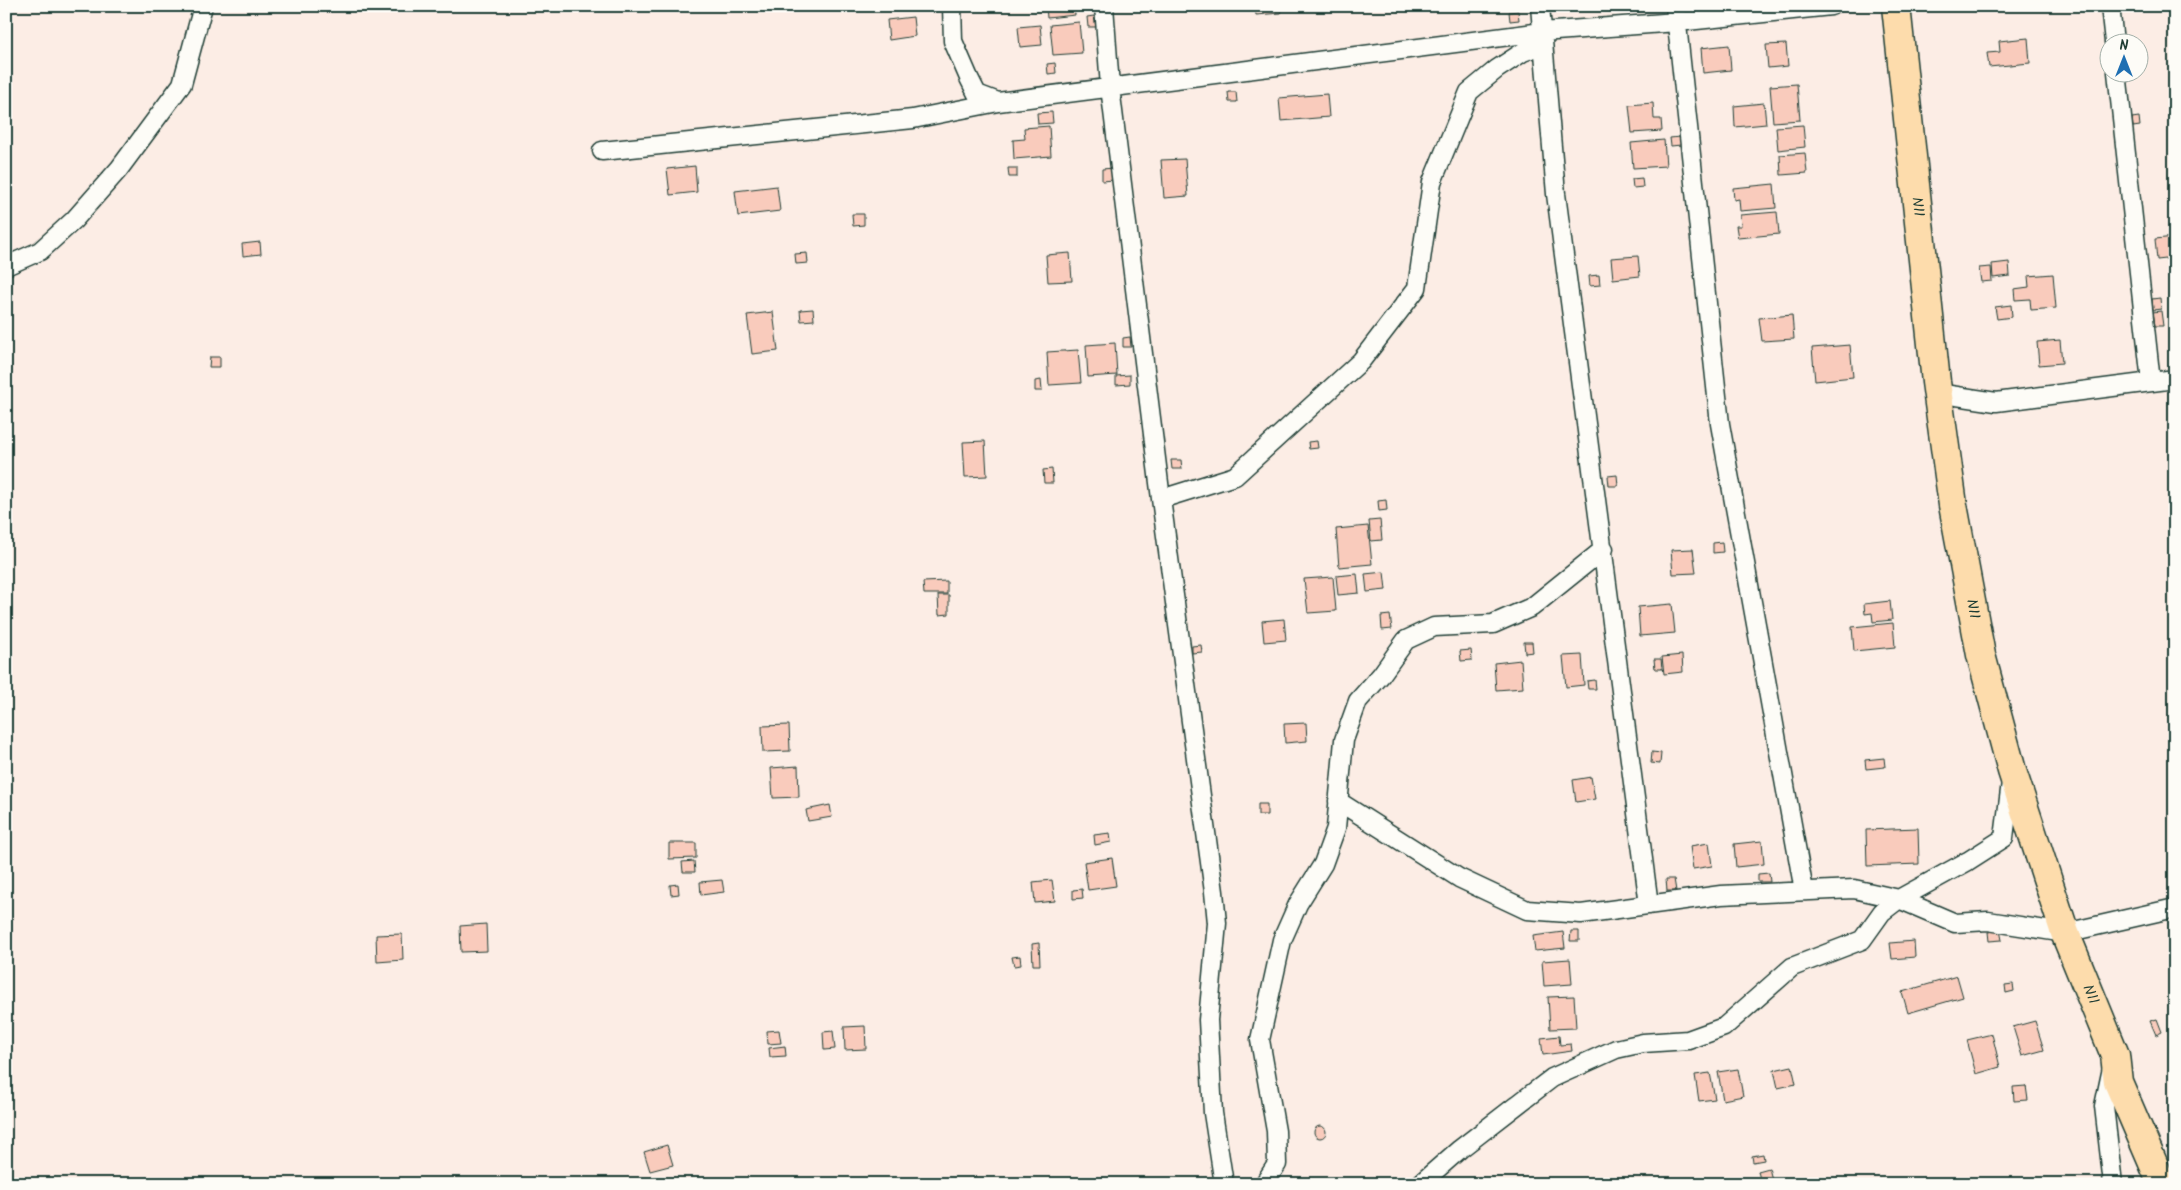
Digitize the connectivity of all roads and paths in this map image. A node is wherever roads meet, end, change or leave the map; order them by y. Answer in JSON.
{"nodes":[{"id":1,"x":203,"y":6,"type":"edge"},
{"id":2,"x":952,"y":6,"type":"edge"},
{"id":3,"x":1104,"y":6,"type":"edge"},
{"id":4,"x":1540,"y":6,"type":"edge"},
{"id":5,"x":1831,"y":6,"type":"edge"},
{"id":6,"x":1896,"y":6,"type":"edge"},
{"id":7,"x":2110,"y":6,"type":"edge"},
{"id":8,"x":1676,"y":14,"type":"edge"},
{"id":9,"x":2113,"y":32,"type":"edge"},
{"id":10,"x":1542,"y":39,"type":"junction"},
{"id":11,"x":2118,"y":82,"type":"edge"},
{"id":12,"x":1110,"y":87,"type":"junction"},
{"id":13,"x":998,"y":102,"type":"junction"},
{"id":14,"x":602,"y":151,"type":"dead end"},
{"id":15,"x":6,"y":266,"type":"edge"},
{"id":16,"x":2175,"y":380,"type":"edge"},
{"id":17,"x":2151,"y":382,"type":"junction"},
{"id":18,"x":1937,"y":393,"type":"junction"},
{"id":19,"x":1161,"y":499,"type":"junction"},
{"id":20,"x":1604,"y":549,"type":"junction"},
{"id":21,"x":2012,"y":771,"type":"junction"},
{"id":22,"x":1338,"y":801,"type":"junction"},
{"id":23,"x":1804,"y":891,"type":"junction"},
{"id":24,"x":1899,"y":899,"type":"junction"},
{"id":25,"x":1649,"y":904,"type":"junction"},
{"id":26,"x":2175,"y":908,"type":"edge"},
{"id":27,"x":2065,"y":932,"type":"junction"},
{"id":28,"x":2115,"y":1055,"type":"junction"},
{"id":29,"x":1224,"y":1184,"type":"edge"},
{"id":30,"x":1264,"y":1184,"type":"edge"},
{"id":31,"x":1420,"y":1184,"type":"edge"},
{"id":32,"x":2113,"y":1184,"type":"edge"},
{"id":33,"x":2162,"y":1184,"type":"edge"}],
"edges":[{"from":1,"to":15,"type":"street"},
{"from":2,"to":13,"type":"street"},
{"from":3,"to":12,"type":"street"},
{"from":4,"to":10,"type":"street"},
{"from":5,"to":8,"type":"street"},
{"from":6,"to":18,"type":"main road","name":"N11"},
{"from":7,"to":9,"type":"street"},
{"from":8,"to":10,"type":"street"},
{"from":8,"to":23,"type":"street"},
{"from":10,"to":12,"type":"street"},
{"from":10,"to":19,"type":"street"},
{"from":10,"to":20,"type":"street"},
{"from":11,"to":17,"type":"street"},
{"from":12,"to":13,"type":"street"},
{"from":12,"to":19,"type":"street"},
{"from":13,"to":14,"type":"street"},
{"from":16,"to":17,"type":"street"},
{"from":17,"to":18,"type":"street"},
{"from":18,"to":21,"type":"main road","name":"N11"},
{"from":19,"to":29,"type":"street"},
{"from":20,"to":22,"type":"street"},
{"from":20,"to":25,"type":"street"},
{"from":21,"to":24,"type":"street"},
{"from":21,"to":27,"type":"main road","name":"N11"},
{"from":22,"to":25,"type":"street"},
{"from":22,"to":30,"type":"street"},
{"from":23,"to":24,"type":"street"},
{"from":23,"to":25,"type":"street"},
{"from":24,"to":27,"type":"street"},
{"from":24,"to":31,"type":"street"},
{"from":26,"to":27,"type":"street"},
{"from":27,"to":28,"type":"main road","name":"N11"},
{"from":28,"to":32,"type":"street"},
{"from":28,"to":33,"type":"main road","name":"N11"}]}
